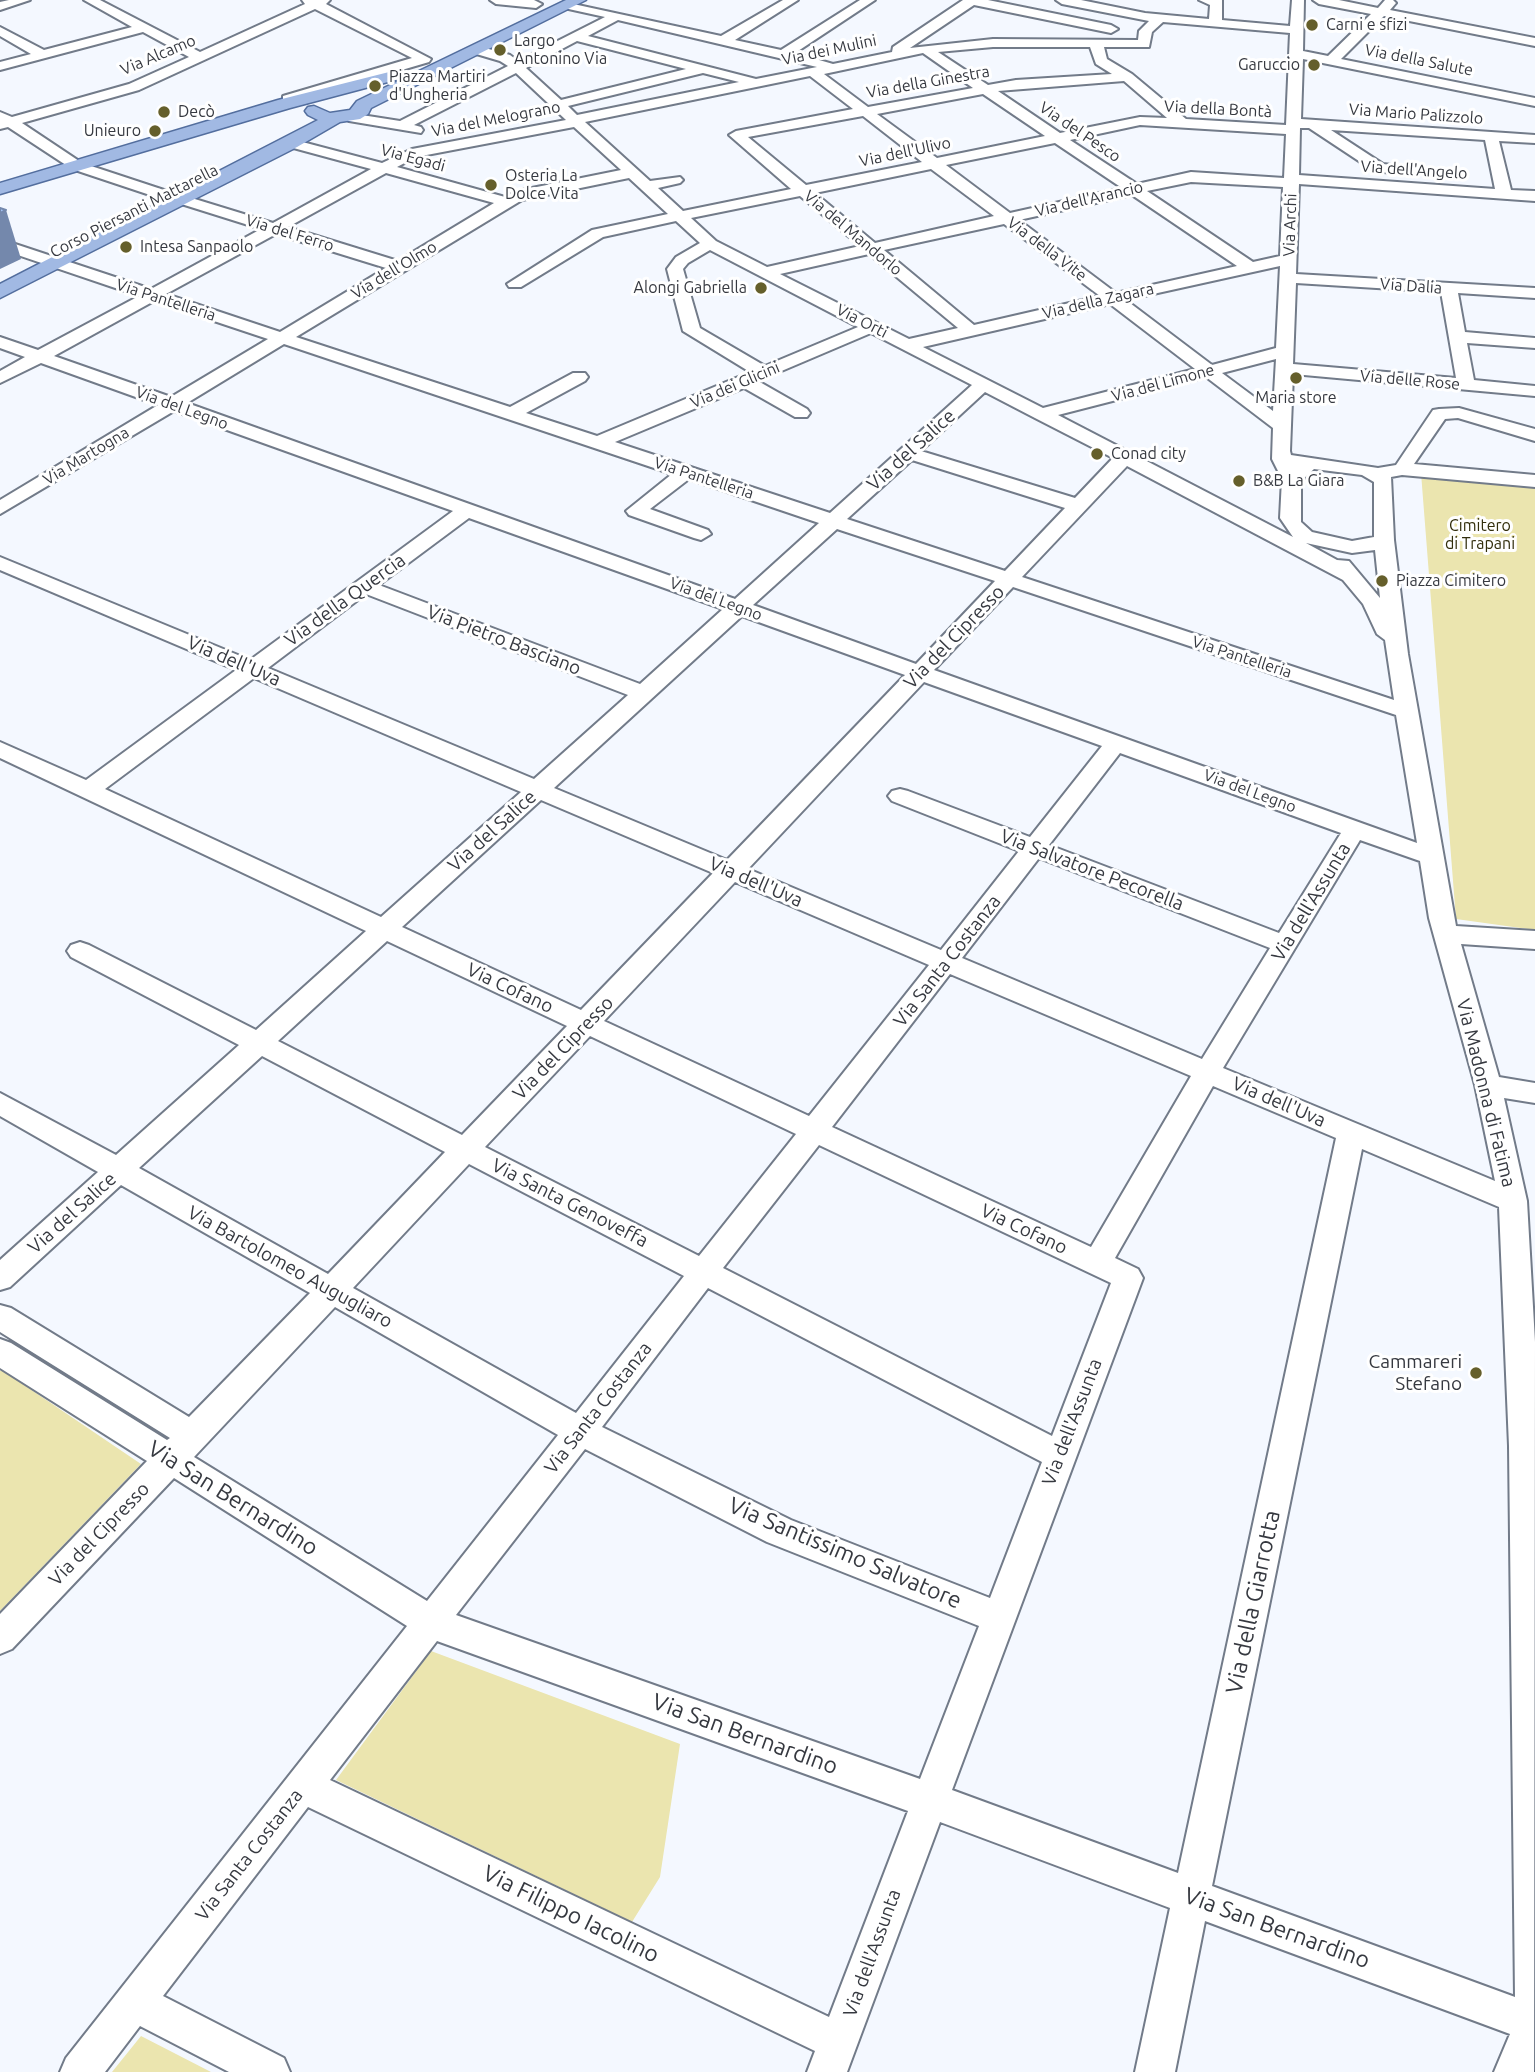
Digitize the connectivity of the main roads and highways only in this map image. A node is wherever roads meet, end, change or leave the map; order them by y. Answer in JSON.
{"nodes":[{"id":1,"x":539,"y":2,"type":"edge"},
{"id":2,"x":573,"y":2,"type":"edge"},
{"id":3,"x":397,"y":75,"type":"junction"},
{"id":4,"x":280,"y":105,"type":"junction"},
{"id":5,"x":323,"y":105,"type":"junction"},
{"id":6,"x":352,"y":115,"type":"junction"},
{"id":7,"x":288,"y":145,"type":"junction"},
{"id":8,"x":0,"y":189,"type":"edge"},
{"id":9,"x":48,"y":261,"type":"junction"},
{"id":10,"x":0,"y":279,"type":"edge"},
{"id":11,"x":0,"y":292,"type":"edge"}],
"edges":[{"from":1,"to":3,"type":"main road"},
{"from":2,"to":6,"type":"main road"},
{"from":3,"to":4,"type":"main road"},
{"from":3,"to":5,"type":"main road"},
{"from":4,"to":5,"type":"main road"},
{"from":4,"to":8,"type":"main road"},
{"from":5,"to":6,"type":"main road"},
{"from":5,"to":6,"type":"main road"},
{"from":5,"to":7,"type":"main road"},
{"from":6,"to":7,"type":"main road"},
{"from":7,"to":9,"type":"main road","name":"Corso Piersanti Mattarella"},
{"from":9,"to":10,"type":"main road","name":"Corso Piersanti Mattarella"},
{"from":9,"to":11,"type":"main road","name":"Corso Piersanti Mattarella"}]}
